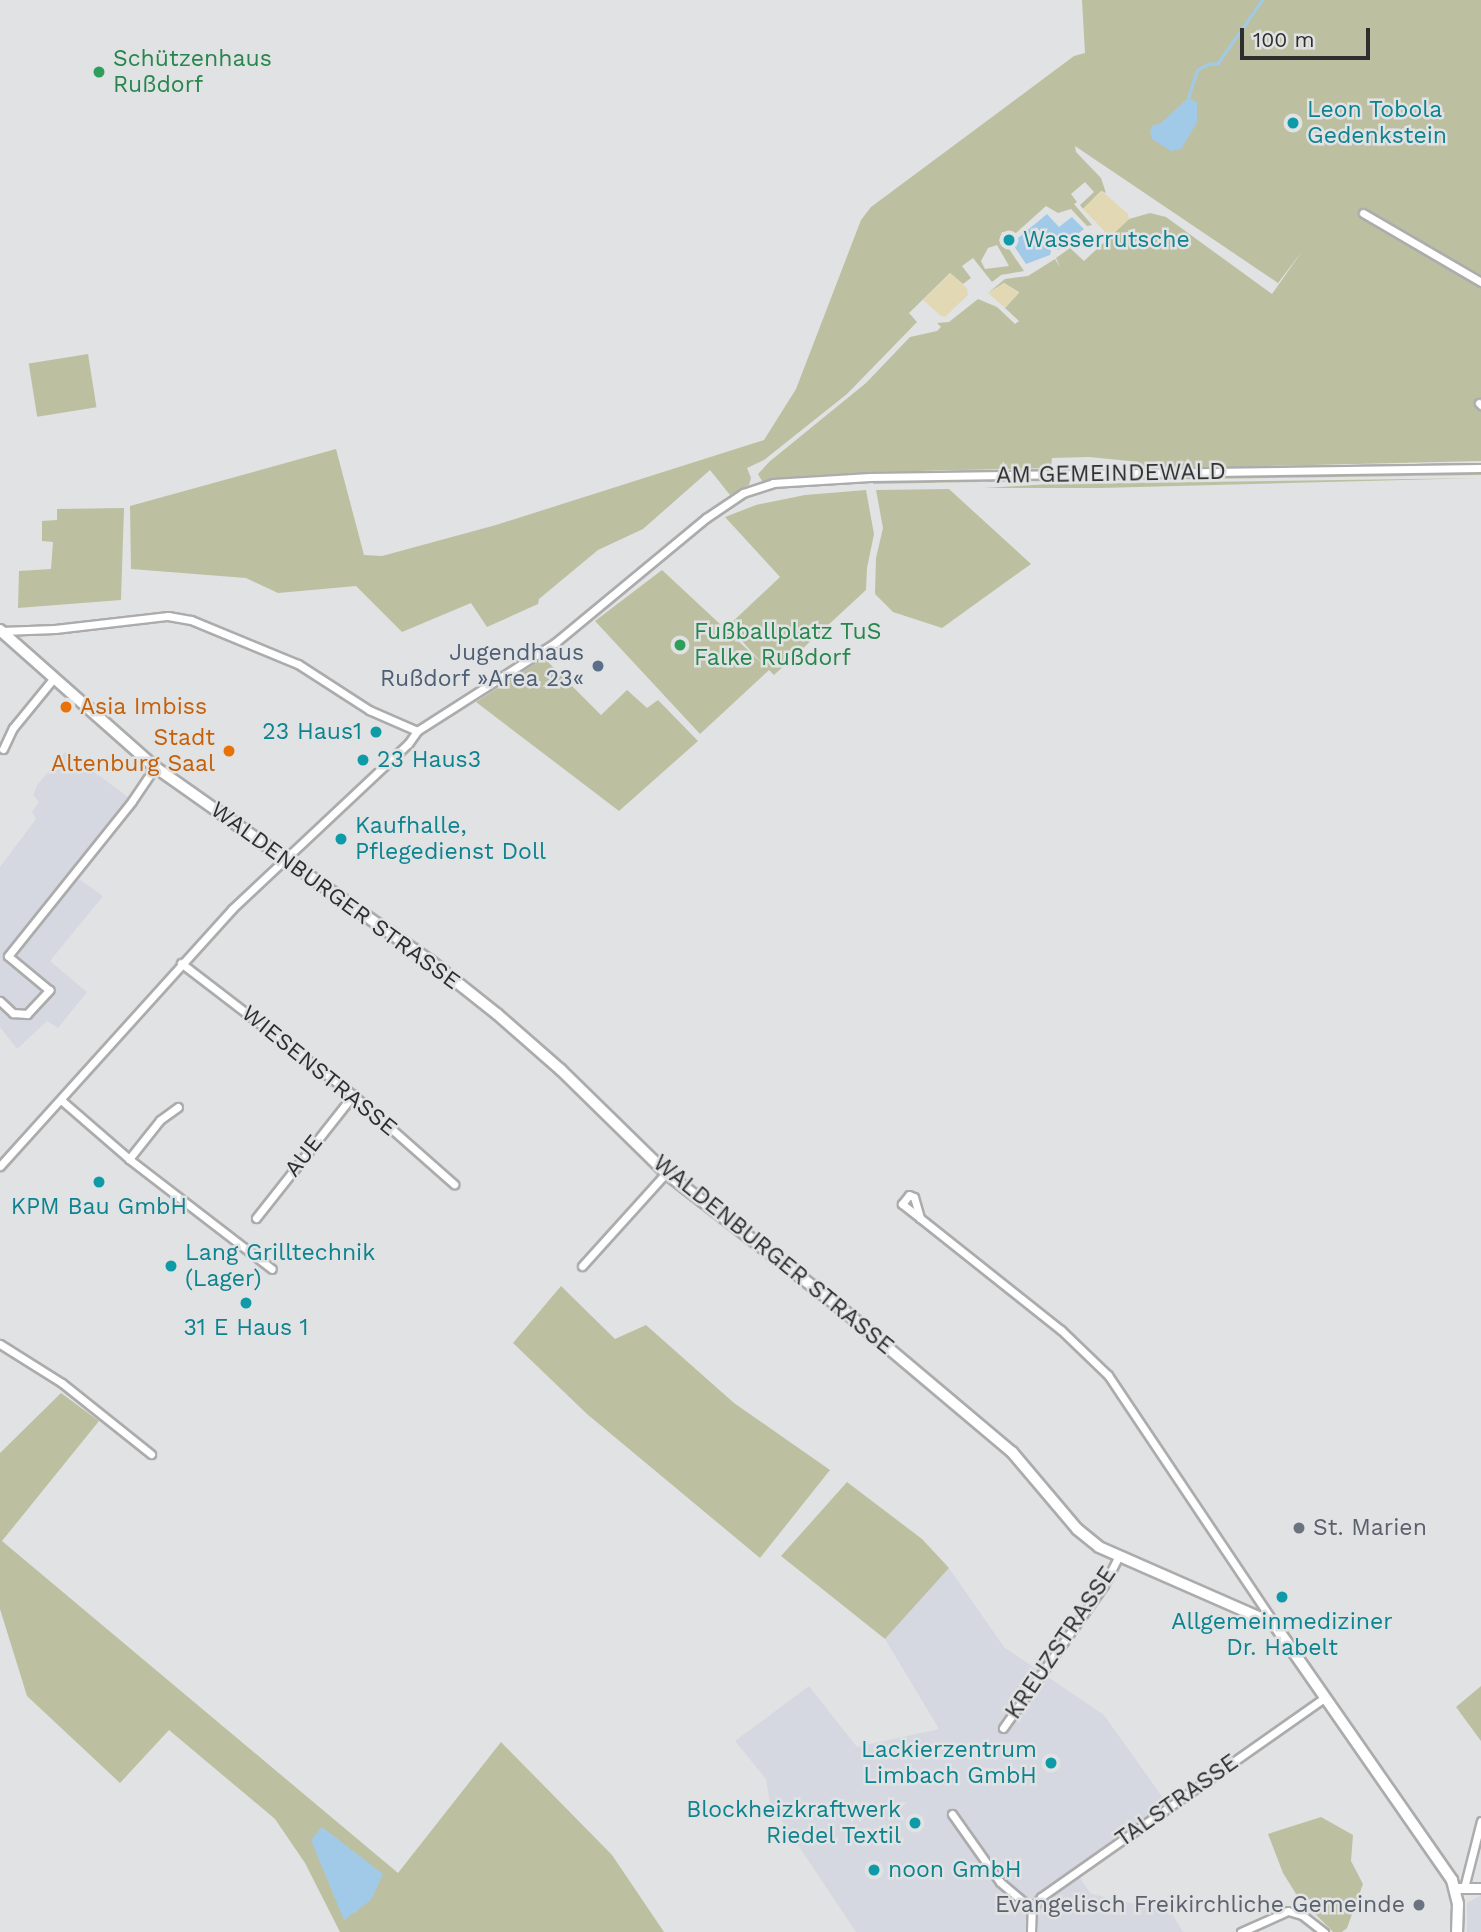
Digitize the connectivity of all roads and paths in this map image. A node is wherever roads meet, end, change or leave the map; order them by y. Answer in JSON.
{"nodes":[{"id":1,"x":1363,"y":213,"type":"dead end"},
{"id":2,"x":1481,"y":282,"type":"edge"},
{"id":3,"x":1481,"y":468,"type":"edge"},
{"id":4,"x":1,"y":631,"type":"edge"},
{"id":5,"x":53,"y":678,"type":"junction"},
{"id":6,"x":417,"y":731,"type":"junction"},
{"id":7,"x":2,"y":749,"type":"dead end"},
{"id":8,"x":155,"y":767,"type":"junction"},
{"id":9,"x":286,"y":859,"type":"junction"},
{"id":10,"x":181,"y":963,"type":"junction"},
{"id":11,"x":0,"y":1000,"type":"edge"},
{"id":12,"x":353,"y":1095,"type":"junction"},
{"id":13,"x":61,"y":1100,"type":"junction"},
{"id":14,"x":178,"y":1107,"type":"dead end"},
{"id":15,"x":130,"y":1159,"type":"junction"},
{"id":16,"x":0,"y":1166,"type":"edge"},
{"id":17,"x":666,"y":1173,"type":"junction"},
{"id":18,"x":454,"y":1184,"type":"dead end"},
{"id":19,"x":256,"y":1218,"type":"dead end"},
{"id":20,"x":920,"y":1218,"type":"dead end"},
{"id":21,"x":582,"y":1266,"type":"dead end"},
{"id":22,"x":272,"y":1269,"type":"dead end"},
{"id":23,"x":0,"y":1344,"type":"edge"},
{"id":24,"x":150,"y":1454,"type":"dead end"},
{"id":25,"x":1118,"y":1558,"type":"junction"},
{"id":26,"x":1274,"y":1624,"type":"junction"},
{"id":27,"x":1326,"y":1697,"type":"junction"},
{"id":28,"x":1003,"y":1728,"type":"dead end"},
{"id":29,"x":951,"y":1814,"type":"dead end"},
{"id":30,"x":1481,"y":1821,"type":"edge"},
{"id":31,"x":1460,"y":1888,"type":"junction"},
{"id":32,"x":1481,"y":1888,"type":"edge"},
{"id":33,"x":1032,"y":1909,"type":"junction"},
{"id":34,"x":1031,"y":1932,"type":"edge"},
{"id":35,"x":1241,"y":1932,"type":"edge"},
{"id":36,"x":1324,"y":1932,"type":"edge"},
{"id":37,"x":1457,"y":1932,"type":"edge"}],
"edges":[{"from":1,"to":2,"type":"street"},
{"from":3,"to":6,"type":"street","name":"AM GEMEINDEWALD"},
{"from":4,"to":5,"type":"main road","name":"WALDENBURGER STRASSE"},
{"from":4,"to":6,"type":"street"},
{"from":5,"to":7,"type":"street"},
{"from":5,"to":8,"type":"main road","name":"WALDENBURGER STRASSE"},
{"from":6,"to":9,"type":"street","name":"AM GEMEINDEWALD"},
{"from":8,"to":9,"type":"main road","name":"WALDENBURGER STRASSE"},
{"from":8,"to":11,"type":"street"},
{"from":9,"to":10,"type":"street","name":"AM GEMEINDEWALD"},
{"from":9,"to":17,"type":"main road","name":"WALDENBURGER STRASSE"},
{"from":10,"to":12,"type":"street","name":"WIESENSTRASSE"},
{"from":10,"to":13,"type":"street","name":"AM GEMEINDEWALD"},
{"from":12,"to":18,"type":"street","name":"WIESENSTRASSE"},
{"from":12,"to":19,"type":"street","name":"AUE"},
{"from":13,"to":15,"type":"street"},
{"from":13,"to":16,"type":"street","name":"AM GEMEINDEWALD"},
{"from":14,"to":15,"type":"street"},
{"from":15,"to":22,"type":"street"},
{"from":17,"to":21,"type":"street"},
{"from":17,"to":25,"type":"main road","name":"WALDENBURGER STRASSE"},
{"from":20,"to":26,"type":"street"},
{"from":23,"to":24,"type":"street"},
{"from":25,"to":26,"type":"main road","name":"WALDENBURGER STRASSE"},
{"from":25,"to":28,"type":"street","name":"KREUZSTRASSE"},
{"from":26,"to":27,"type":"main road"},
{"from":27,"to":31,"type":"main road"},
{"from":27,"to":33,"type":"street","name":"TALSTRASSE"},
{"from":29,"to":33,"type":"street"},
{"from":30,"to":31,"type":"street"},
{"from":31,"to":32,"type":"street"},
{"from":31,"to":37,"type":"main road"},
{"from":33,"to":34,"type":"street"},
{"from":35,"to":36,"type":"street"}]}
